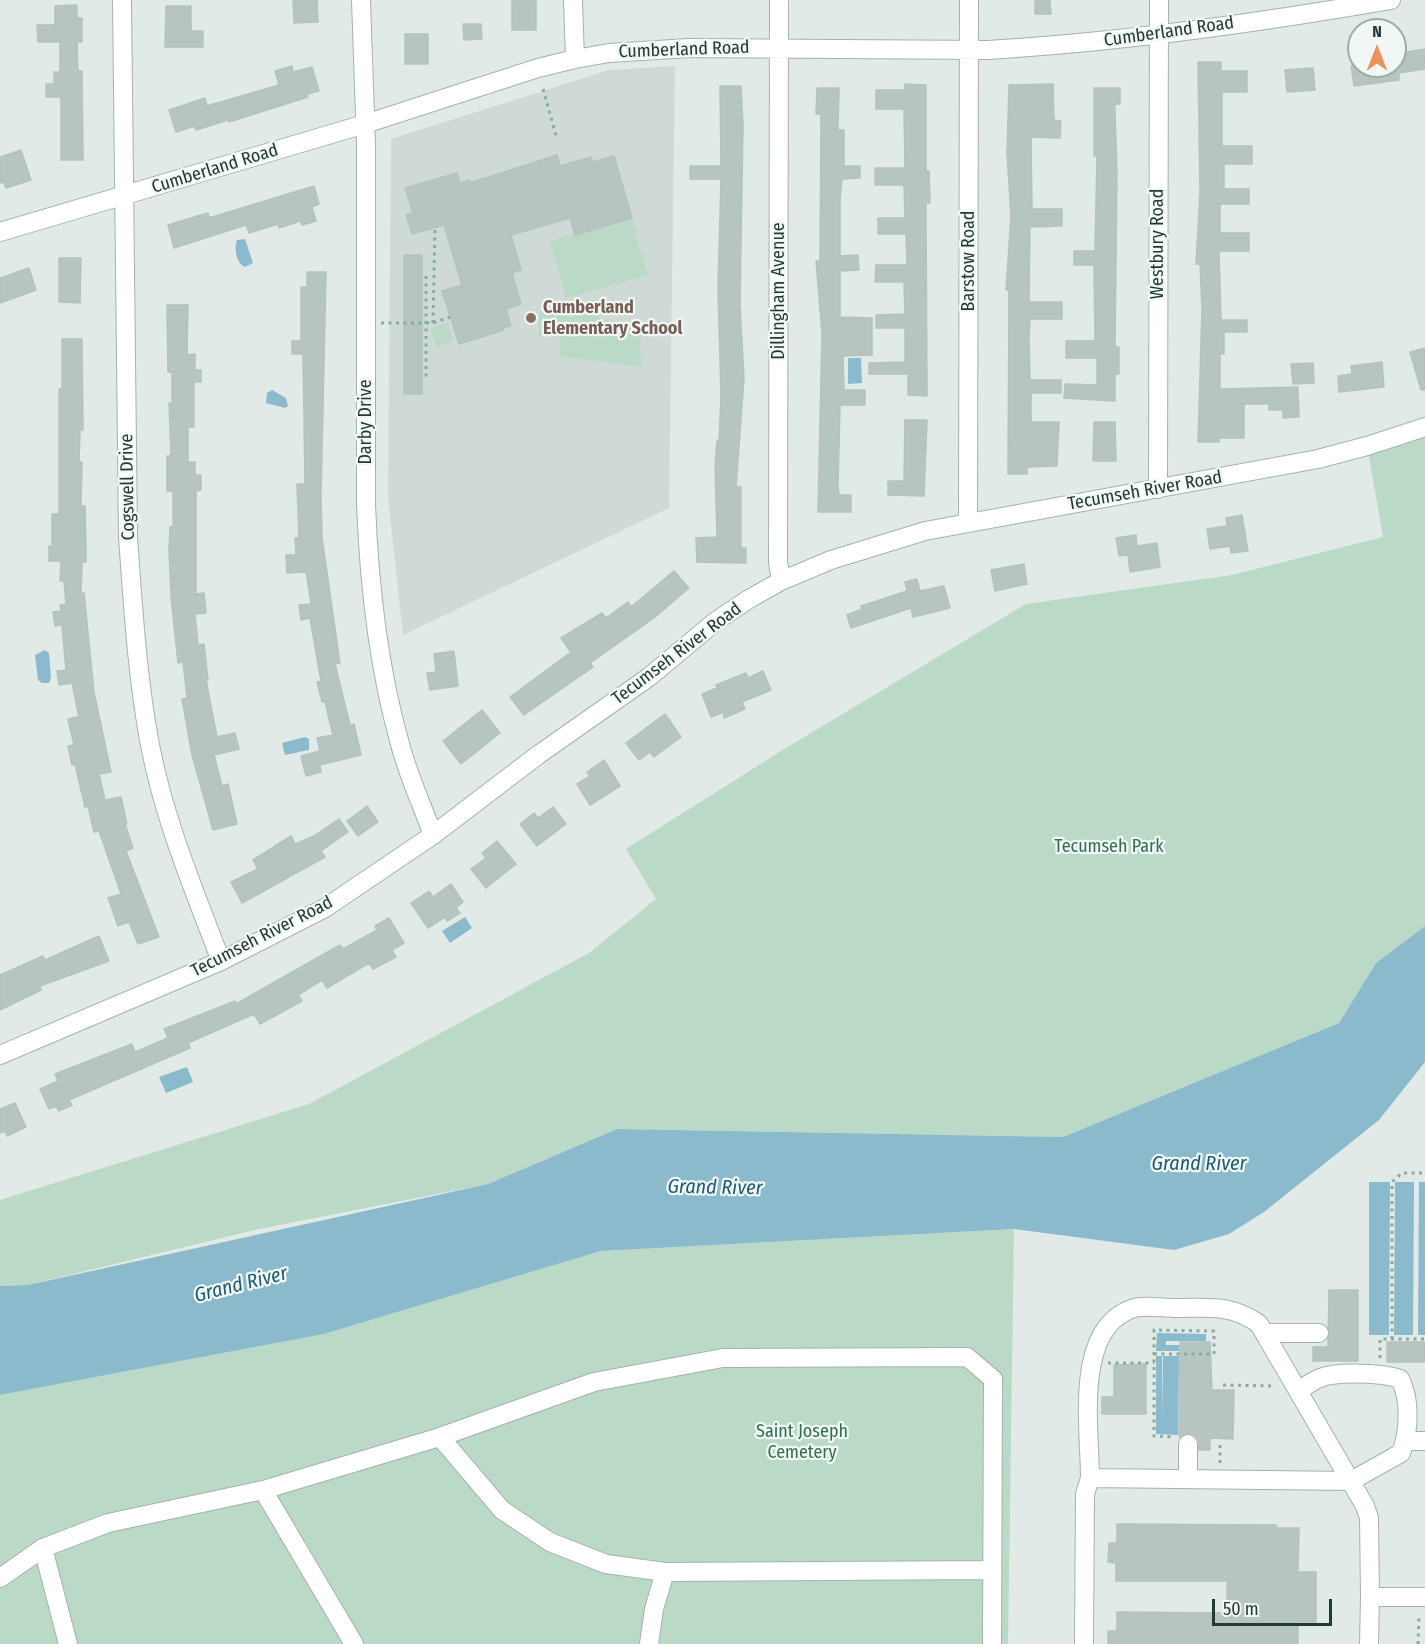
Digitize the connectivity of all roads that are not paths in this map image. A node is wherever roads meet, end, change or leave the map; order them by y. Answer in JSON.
{"nodes":[{"id":1,"x":122,"y":0,"type":"edge"},
{"id":2,"x":362,"y":0,"type":"edge"},
{"id":3,"x":573,"y":0,"type":"edge"},
{"id":4,"x":779,"y":0,"type":"edge"},
{"id":5,"x":969,"y":0,"type":"edge"},
{"id":6,"x":1159,"y":0,"type":"edge"},
{"id":7,"x":1385,"y":1,"type":"edge"},
{"id":8,"x":1159,"y":34,"type":"junction"},
{"id":9,"x":780,"y":48,"type":"junction"},
{"id":10,"x":969,"y":49,"type":"junction"},
{"id":11,"x":575,"y":59,"type":"junction"},
{"id":12,"x":366,"y":124,"type":"junction"},
{"id":13,"x":124,"y":195,"type":"junction"},
{"id":14,"x":0,"y":232,"type":"edge"},
{"id":15,"x":1425,"y":427,"type":"edge"},
{"id":16,"x":1158,"y":489,"type":"junction"},
{"id":17,"x":968,"y":522,"type":"junction"},
{"id":18,"x":781,"y":581,"type":"junction"},
{"id":19,"x":433,"y":835,"type":"junction"},
{"id":20,"x":221,"y":960,"type":"junction"},
{"id":21,"x":0,"y":1054,"type":"edge"},
{"id":22,"x":1265,"y":1333,"type":"junction"},
{"id":23,"x":1319,"y":1333,"type":"dead end"},
{"id":24,"x":1298,"y":1388,"type":"junction"},
{"id":25,"x":440,"y":1437,"type":"junction"},
{"id":26,"x":1405,"y":1441,"type":"junction"},
{"id":27,"x":1425,"y":1441,"type":"edge"},
{"id":28,"x":1188,"y":1444,"type":"road end"},
{"id":29,"x":1090,"y":1478,"type":"junction"},
{"id":30,"x":1188,"y":1479,"type":"junction"},
{"id":31,"x":1352,"y":1481,"type":"junction"},
{"id":32,"x":263,"y":1490,"type":"junction"},
{"id":33,"x":43,"y":1548,"type":"junction"},
{"id":34,"x":990,"y":1570,"type":"junction"},
{"id":35,"x":665,"y":1572,"type":"junction"},
{"id":36,"x":0,"y":1578,"type":"edge"},
{"id":37,"x":1370,"y":1597,"type":"junction"},
{"id":38,"x":1422,"y":1597,"type":"edge"},
{"id":39,"x":68,"y":1644,"type":"edge"},
{"id":40,"x":354,"y":1644,"type":"edge"},
{"id":41,"x":649,"y":1644,"type":"edge"},
{"id":42,"x":992,"y":1644,"type":"edge"},
{"id":43,"x":1084,"y":1644,"type":"edge"},
{"id":44,"x":1370,"y":1644,"type":"edge"}],
"edges":[{"from":1,"to":13,"type":"street","name":"Cogswell Drive"},
{"from":2,"to":12,"type":"street","name":"Darby Drive"},
{"from":3,"to":11,"type":"street"},
{"from":4,"to":9,"type":"street","name":"Dillingham Avenue"},
{"from":5,"to":10,"type":"street","name":"Barstow Road"},
{"from":6,"to":8,"type":"street","name":"Westbury Road"},
{"from":7,"to":8,"type":"street","name":"Cumberland Road"},
{"from":8,"to":10,"type":"street","name":"Cumberland Road"},
{"from":8,"to":16,"type":"street","name":"Westbury Road"},
{"from":9,"to":10,"type":"street","name":"Cumberland Road"},
{"from":9,"to":11,"type":"street","name":"Cumberland Road"},
{"from":9,"to":18,"type":"street","name":"Dillingham Avenue"},
{"from":10,"to":17,"type":"street","name":"Barstow Road"},
{"from":11,"to":12,"type":"street","name":"Cumberland Road"},
{"from":12,"to":13,"type":"street","name":"Cumberland Road"},
{"from":12,"to":19,"type":"street","name":"Darby Drive"},
{"from":13,"to":14,"type":"street","name":"Cumberland Road"},
{"from":13,"to":20,"type":"street","name":"Cogswell Drive"},
{"from":15,"to":16,"type":"street","name":"Tecumseh River Road"},
{"from":16,"to":17,"type":"street","name":"Tecumseh River Road"},
{"from":17,"to":18,"type":"street","name":"Tecumseh River Road"},
{"from":18,"to":19,"type":"street","name":"Tecumseh River Road"},
{"from":19,"to":20,"type":"street","name":"Tecumseh River Road"},
{"from":20,"to":21,"type":"street","name":"Tecumseh River Road"},
{"from":22,"to":23,"type":"street"},
{"from":22,"to":24,"type":"street"},
{"from":22,"to":29,"type":"street"},
{"from":24,"to":26,"type":"street"},
{"from":24,"to":31,"type":"street"},
{"from":25,"to":32,"type":"street"},
{"from":25,"to":34,"type":"street"},
{"from":25,"to":35,"type":"street"},
{"from":26,"to":27,"type":"street"},
{"from":26,"to":31,"type":"street"},
{"from":28,"to":30,"type":"street"},
{"from":29,"to":30,"type":"street"},
{"from":29,"to":43,"type":"street"},
{"from":30,"to":31,"type":"street"},
{"from":31,"to":37,"type":"street"},
{"from":32,"to":33,"type":"street"},
{"from":32,"to":40,"type":"street"},
{"from":33,"to":36,"type":"street"},
{"from":33,"to":39,"type":"street"},
{"from":34,"to":35,"type":"street"},
{"from":34,"to":42,"type":"street"},
{"from":35,"to":41,"type":"street"},
{"from":37,"to":38,"type":"street"},
{"from":37,"to":44,"type":"street"}]}
